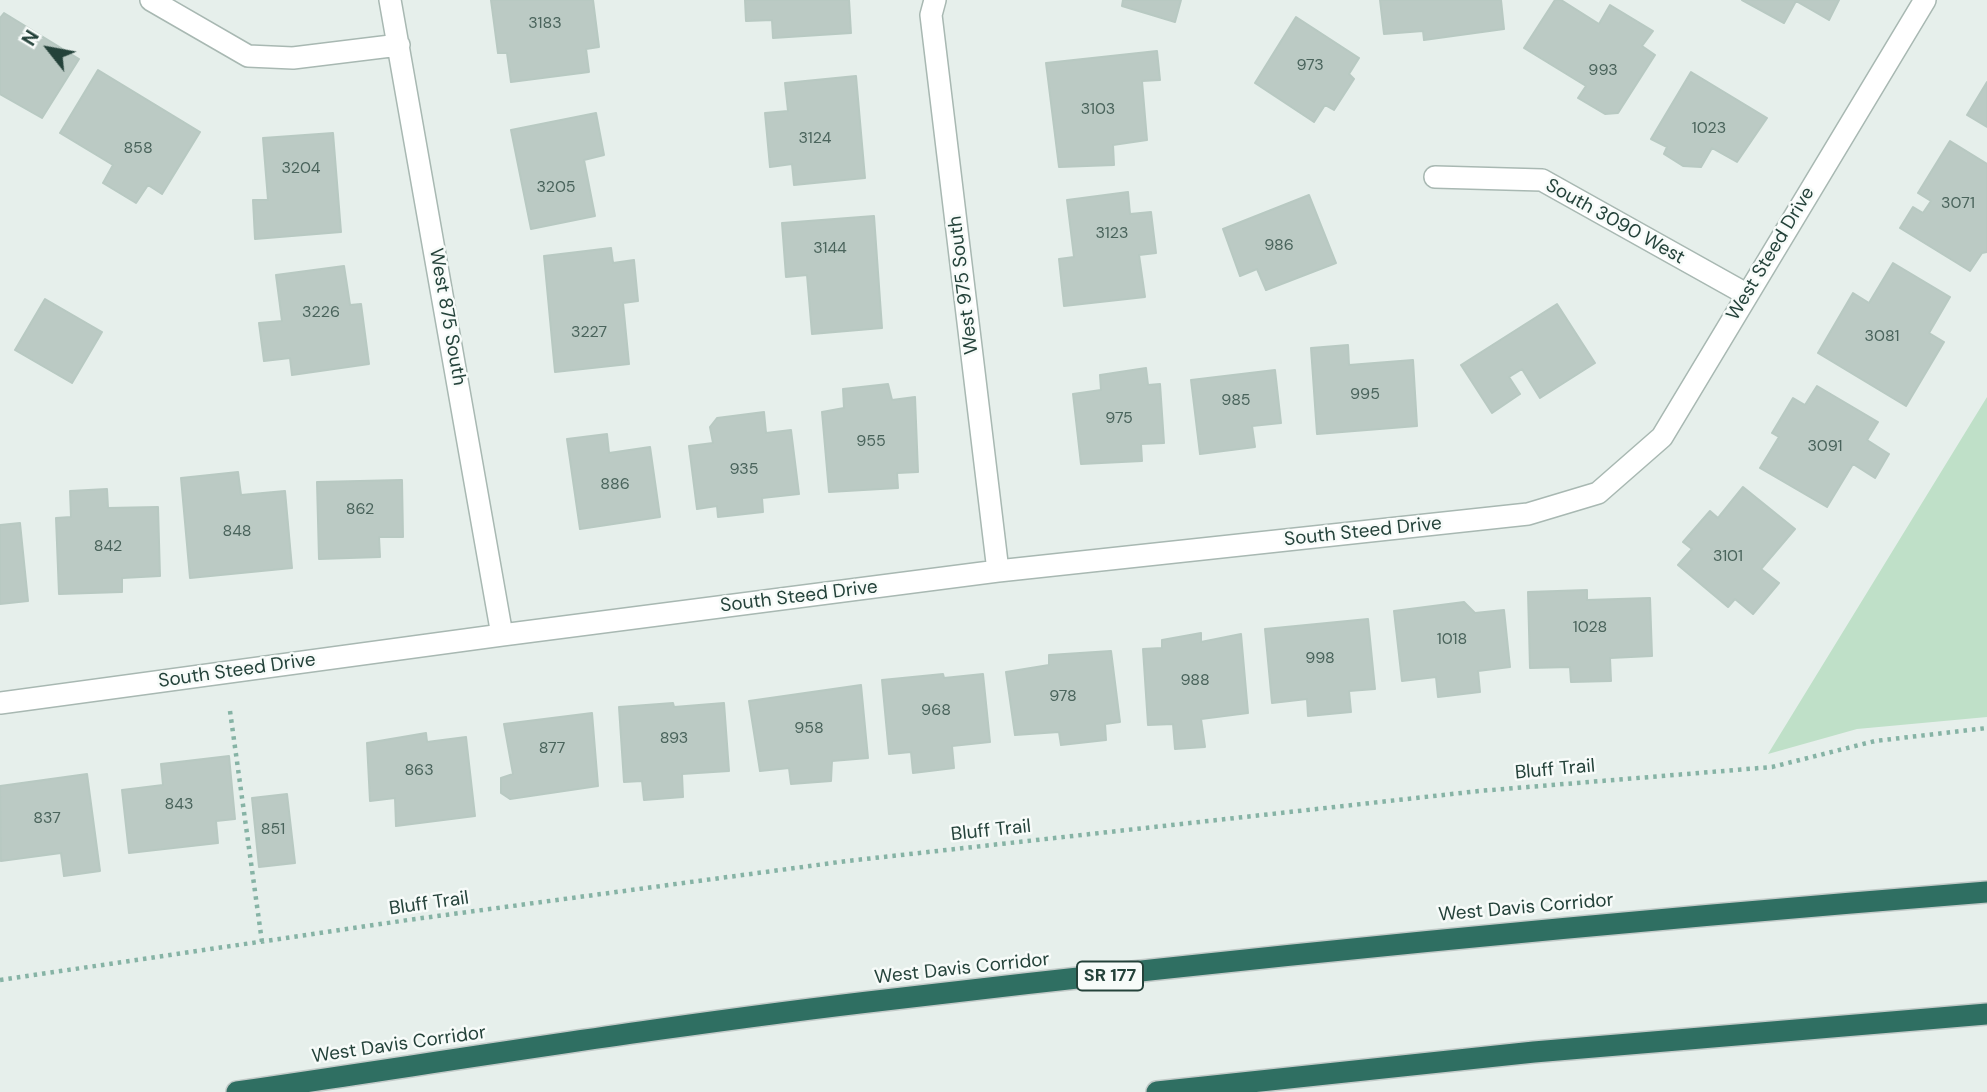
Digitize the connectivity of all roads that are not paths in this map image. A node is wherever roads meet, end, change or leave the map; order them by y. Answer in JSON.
{"nodes":[{"id":1,"x":151,"y":0,"type":"edge"},
{"id":2,"x":390,"y":0,"type":"edge"},
{"id":3,"x":935,"y":0,"type":"edge"},
{"id":4,"x":1925,"y":0,"type":"edge"},
{"id":5,"x":399,"y":45,"type":"junction"},
{"id":6,"x":1435,"y":177,"type":"dead end"},
{"id":7,"x":1746,"y":294,"type":"junction"},
{"id":8,"x":1598,"y":493,"type":"joint"},
{"id":9,"x":998,"y":571,"type":"junction"},
{"id":10,"x":502,"y":635,"type":"junction"},
{"id":11,"x":0,"y":703,"type":"edge"},
{"id":12,"x":1987,"y":892,"type":"edge"},
{"id":13,"x":1987,"y":1014,"type":"edge"},
{"id":14,"x":237,"y":1092,"type":"edge"},
{"id":15,"x":1157,"y":1092,"type":"edge"}],
"edges":[{"from":1,"to":5,"type":"street"},
{"from":2,"to":5,"type":"street","name":"West 875 South"},
{"from":3,"to":9,"type":"street","name":"West 975 South"},
{"from":4,"to":7,"type":"street","name":"West Steed Drive"},
{"from":5,"to":10,"type":"street","name":"West 875 South"},
{"from":6,"to":7,"type":"street","name":"South 3090 West"},
{"from":7,"to":8,"type":"street","name":"West Steed Drive"},
{"from":8,"to":9,"type":"street","name":"South Steed Drive"},
{"from":9,"to":10,"type":"street","name":"South Steed Drive"},
{"from":10,"to":11,"type":"street","name":"South Steed Drive"},
{"from":12,"to":14,"type":"highway","name":"West Davis Corridor","number":"SR 177"},
{"from":13,"to":15,"type":"highway"}]}
